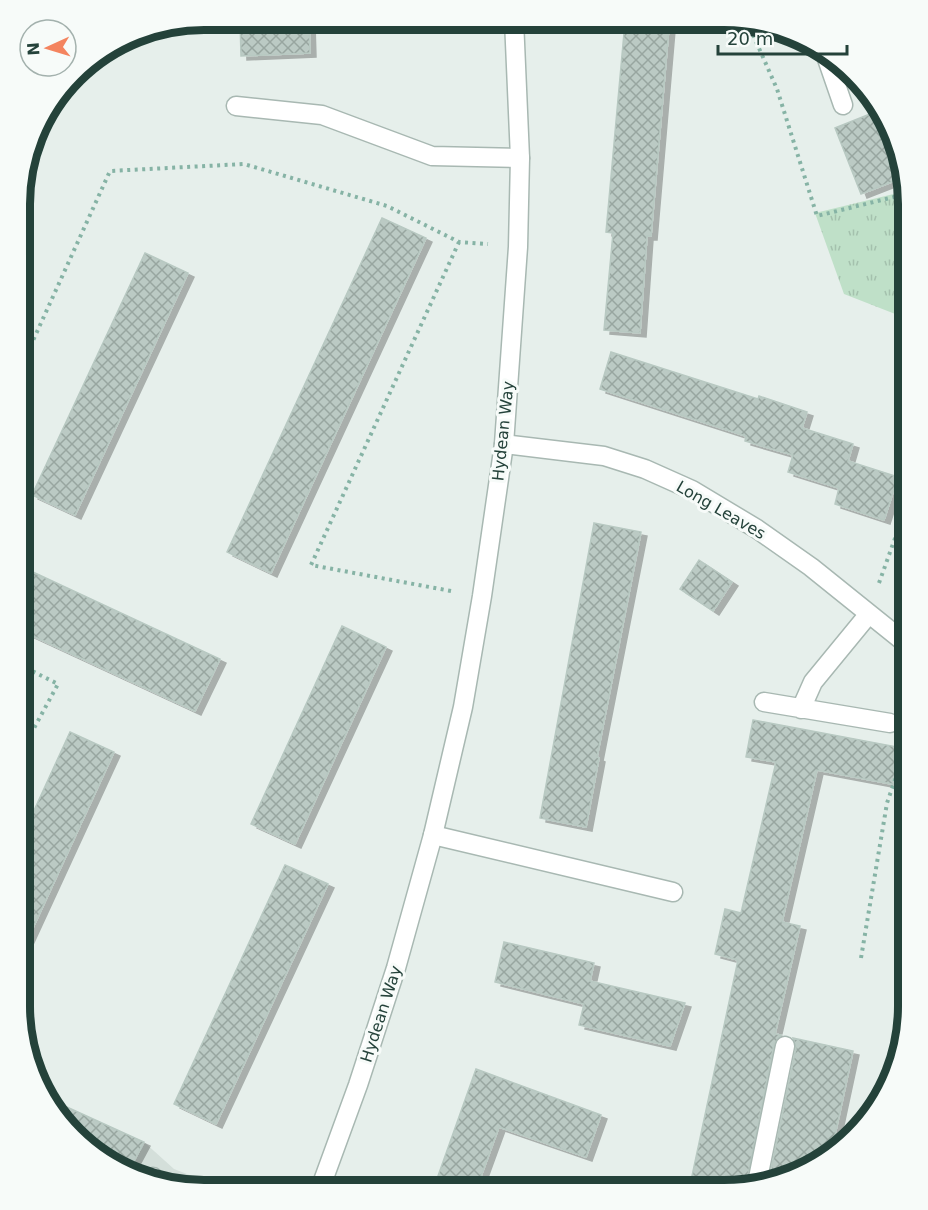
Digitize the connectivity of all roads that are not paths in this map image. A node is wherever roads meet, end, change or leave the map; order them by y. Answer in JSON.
{"nodes":[{"id":1,"x":514,"y":30,"type":"edge"},
{"id":2,"x":829,"y":66,"type":"edge"},
{"id":3,"x":843,"y":105,"type":"dead end"},
{"id":4,"x":236,"y":106,"type":"dead end"},
{"id":5,"x":520,"y":158,"type":"junction"},
{"id":6,"x":504,"y":444,"type":"junction"},
{"id":7,"x":868,"y":615,"type":"junction"},
{"id":8,"x":898,"y":638,"type":"edge"},
{"id":9,"x":764,"y":702,"type":"dead end"},
{"id":10,"x":801,"y":708,"type":"junction"},
{"id":11,"x":890,"y":723,"type":"dead end"},
{"id":12,"x":433,"y":835,"type":"junction"},
{"id":13,"x":673,"y":892,"type":"dead end"},
{"id":14,"x":785,"y":1046,"type":"dead end"},
{"id":15,"x":759,"y":1176,"type":"edge"},
{"id":16,"x":323,"y":1180,"type":"edge"}],
"edges":[{"from":1,"to":5,"type":"street","name":"Hydean Way"},
{"from":2,"to":3,"type":"street"},
{"from":4,"to":5,"type":"street"},
{"from":5,"to":6,"type":"street","name":"Hydean Way"},
{"from":6,"to":7,"type":"street","name":"Long Leaves"},
{"from":6,"to":12,"type":"street","name":"Hydean Way"},
{"from":7,"to":8,"type":"street","name":"Long Leaves"},
{"from":7,"to":10,"type":"street"},
{"from":9,"to":10,"type":"street"},
{"from":10,"to":11,"type":"street"},
{"from":12,"to":13,"type":"street"},
{"from":12,"to":16,"type":"street","name":"Hydean Way"},
{"from":14,"to":15,"type":"street"}]}
